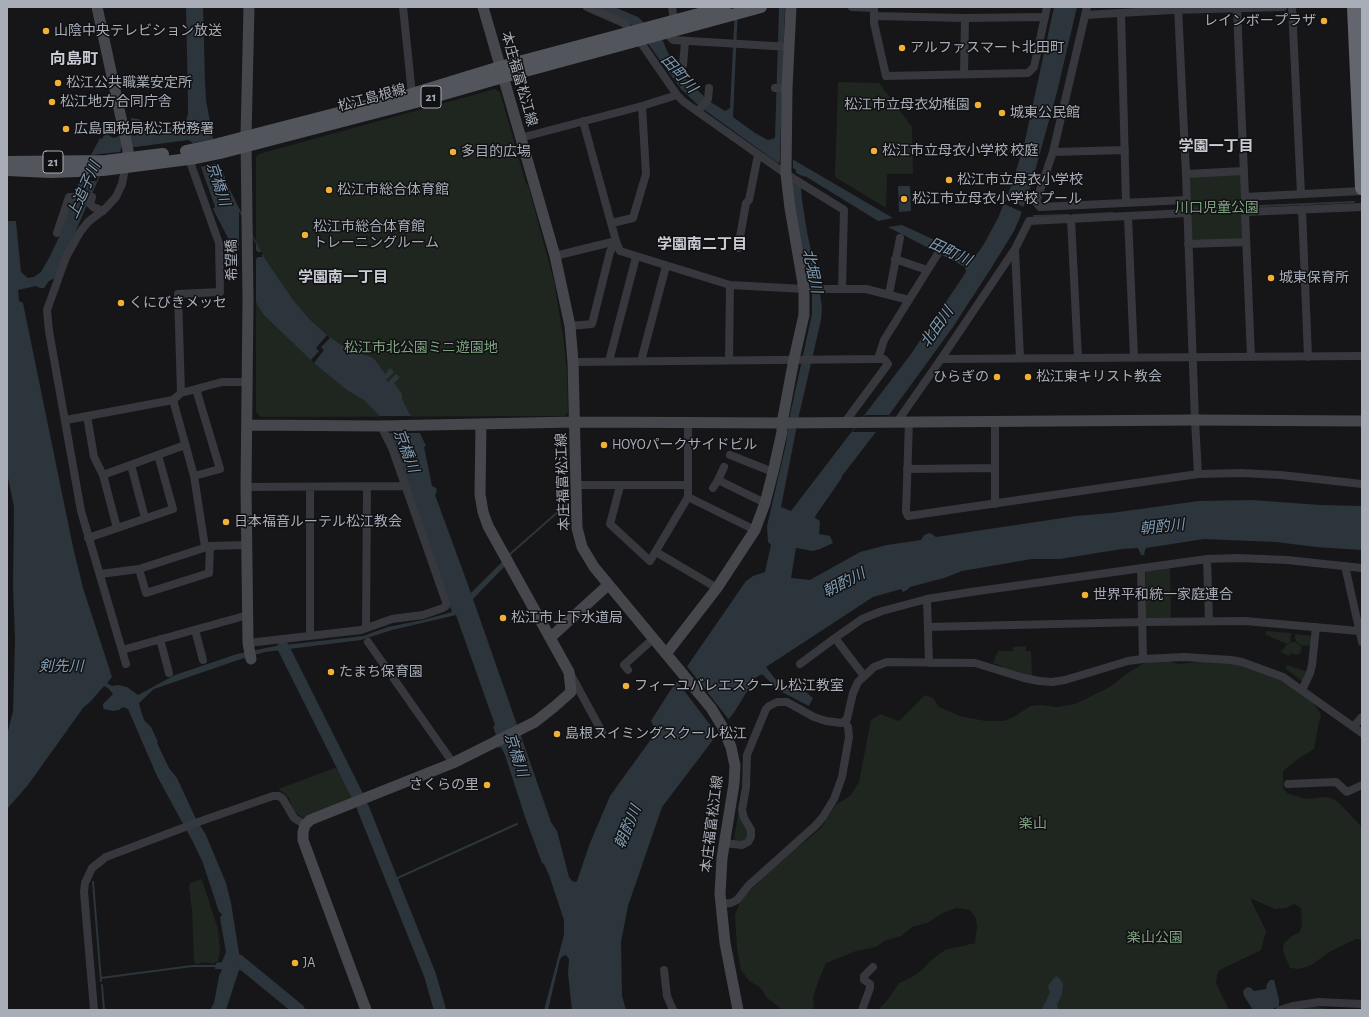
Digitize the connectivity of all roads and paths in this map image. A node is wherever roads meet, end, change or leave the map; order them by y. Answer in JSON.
{"nodes":[{"id":1,"x":98,"y":7,"type":"edge"},
{"id":2,"x":249,"y":7,"type":"edge"},
{"id":3,"x":403,"y":7,"type":"edge"},
{"id":4,"x":483,"y":7,"type":"edge"},
{"id":5,"x":587,"y":7,"type":"edge"},
{"id":6,"x":672,"y":7,"type":"edge"},
{"id":7,"x":725,"y":7,"type":"edge"},
{"id":8,"x":761,"y":7,"type":"edge"},
{"id":9,"x":792,"y":7,"type":"edge"},
{"id":10,"x":852,"y":7,"type":"edge"},
{"id":11,"x":1047,"y":7,"type":"edge"},
{"id":12,"x":1283,"y":7,"type":"edge"},
{"id":13,"x":1292,"y":7,"type":"edge"},
{"id":14,"x":1354,"y":7,"type":"edge"},
{"id":15,"x":1178,"y":9,"type":"edge"},
{"id":16,"x":1236,"y":9,"type":"junction"},
{"id":17,"x":874,"y":10,"type":"edge"},
{"id":18,"x":1086,"y":11,"type":"edge"},
{"id":19,"x":1121,"y":13,"type":"junction"},
{"id":20,"x":1045,"y":17,"type":"junction"},
{"id":21,"x":965,"y":18,"type":"junction"},
{"id":22,"x":674,"y":21,"type":"junction"},
{"id":23,"x":658,"y":31,"type":"junction"},
{"id":24,"x":636,"y":36,"type":"junction"},
{"id":25,"x":685,"y":42,"type":"junction"},
{"id":26,"x":784,"y":47,"type":"junction"},
{"id":27,"x":683,"y":66,"type":"dead end"},
{"id":28,"x":502,"y":72,"type":"junction"},
{"id":29,"x":964,"y":74,"type":"junction"},
{"id":30,"x":709,"y":88,"type":"dead end"},
{"id":31,"x":412,"y":94,"type":"junction"},
{"id":32,"x":677,"y":95,"type":"junction"},
{"id":33,"x":642,"y":106,"type":"junction"},
{"id":34,"x":700,"y":110,"type":"junction"},
{"id":35,"x":583,"y":121,"type":"junction"},
{"id":36,"x":520,"y":138,"type":"junction"},
{"id":37,"x":246,"y":142,"type":"junction"},
{"id":38,"x":1125,"y":150,"type":"junction"},
{"id":39,"x":1053,"y":152,"type":"junction"},
{"id":40,"x":758,"y":155,"type":"junction"},
{"id":41,"x":193,"y":156,"type":"junction"},
{"id":42,"x":127,"y":159,"type":"junction"},
{"id":43,"x":7,"y":162,"type":"edge"},
{"id":44,"x":15,"y":168,"type":"edge"},
{"id":45,"x":1243,"y":171,"type":"junction"},
{"id":46,"x":788,"y":174,"type":"junction"},
{"id":47,"x":1186,"y":174,"type":"junction"},
{"id":48,"x":1362,"y":188,"type":"edge"},
{"id":49,"x":1362,"y":191,"type":"edge"},
{"id":50,"x":1301,"y":194,"type":"junction"},
{"id":51,"x":1126,"y":203,"type":"junction"},
{"id":52,"x":1362,"y":207,"type":"edge"},
{"id":53,"x":1186,"y":208,"type":"junction"},
{"id":54,"x":1302,"y":209,"type":"junction"},
{"id":55,"x":103,"y":211,"type":"junction"},
{"id":56,"x":1128,"y":217,"type":"junction"},
{"id":57,"x":1071,"y":219,"type":"junction"},
{"id":58,"x":612,"y":223,"type":"junction"},
{"id":59,"x":57,"y":233,"type":"dead end"},
{"id":60,"x":900,"y":238,"type":"dead end"},
{"id":61,"x":616,"y":242,"type":"junction"},
{"id":62,"x":1246,"y":242,"type":"junction"},
{"id":63,"x":1188,"y":244,"type":"junction"},
{"id":64,"x":738,"y":248,"type":"dead end"},
{"id":65,"x":1015,"y":249,"type":"junction"},
{"id":66,"x":937,"y":255,"type":"dead end"},
{"id":67,"x":555,"y":256,"type":"junction"},
{"id":68,"x":636,"y":257,"type":"junction"},
{"id":69,"x":896,"y":259,"type":"junction"},
{"id":70,"x":666,"y":266,"type":"junction"},
{"id":71,"x":927,"y":270,"type":"junction"},
{"id":72,"x":730,"y":285,"type":"junction"},
{"id":73,"x":842,"y":288,"type":"junction"},
{"id":74,"x":807,"y":289,"type":"junction"},
{"id":75,"x":888,"y":294,"type":"junction"},
{"id":76,"x":909,"y":300,"type":"junction"},
{"id":77,"x":570,"y":326,"type":"junction"},
{"id":78,"x":1362,"y":356,"type":"edge"},
{"id":79,"x":1134,"y":357,"type":"junction"},
{"id":80,"x":1193,"y":357,"type":"junction"},
{"id":81,"x":1252,"y":357,"type":"junction"},
{"id":82,"x":1308,"y":357,"type":"junction"},
{"id":83,"x":1020,"y":358,"type":"junction"},
{"id":84,"x":1078,"y":358,"type":"junction"},
{"id":85,"x":798,"y":359,"type":"junction"},
{"id":86,"x":878,"y":359,"type":"junction"},
{"id":87,"x":942,"y":359,"type":"junction"},
{"id":88,"x":729,"y":360,"type":"junction"},
{"id":89,"x":609,"y":361,"type":"junction"},
{"id":90,"x":641,"y":361,"type":"junction"},
{"id":91,"x":574,"y":362,"type":"junction"},
{"id":92,"x":247,"y":382,"type":"junction"},
{"id":93,"x":196,"y":389,"type":"junction"},
{"id":94,"x":181,"y":393,"type":"junction"},
{"id":95,"x":173,"y":400,"type":"junction"},
{"id":96,"x":87,"y":416,"type":"junction"},
{"id":97,"x":66,"y":420,"type":"junction"},
{"id":98,"x":1195,"y":420,"type":"junction"},
{"id":99,"x":1362,"y":421,"type":"edge"},
{"id":100,"x":575,"y":422,"type":"junction"},
{"id":101,"x":688,"y":422,"type":"junction"},
{"id":102,"x":848,"y":422,"type":"junction"},
{"id":103,"x":899,"y":422,"type":"junction"},
{"id":104,"x":995,"y":422,"type":"junction"},
{"id":105,"x":784,"y":423,"type":"junction"},
{"id":106,"x":481,"y":424,"type":"junction"},
{"id":107,"x":248,"y":425,"type":"junction"},
{"id":108,"x":381,"y":426,"type":"junction"},
{"id":109,"x":185,"y":445,"type":"junction"},
{"id":110,"x":158,"y":455,"type":"junction"},
{"id":111,"x":730,"y":455,"type":"dead end"},
{"id":112,"x":130,"y":465,"type":"junction"},
{"id":113,"x":724,"y":467,"type":"dead end"},
{"id":114,"x":996,"y":468,"type":"junction"},
{"id":115,"x":907,"y":469,"type":"junction"},
{"id":116,"x":773,"y":472,"type":"junction"},
{"id":117,"x":1198,"y":474,"type":"junction"},
{"id":118,"x":103,"y":475,"type":"junction"},
{"id":119,"x":194,"y":476,"type":"junction"},
{"id":120,"x":718,"y":480,"type":"junction"},
{"id":121,"x":1362,"y":484,"type":"edge"},
{"id":122,"x":576,"y":485,"type":"junction"},
{"id":123,"x":688,"y":485,"type":"junction"},
{"id":124,"x":405,"y":486,"type":"junction"},
{"id":125,"x":620,"y":486,"type":"junction"},
{"id":126,"x":246,"y":487,"type":"junction"},
{"id":127,"x":310,"y":487,"type":"junction"},
{"id":128,"x":367,"y":487,"type":"junction"},
{"id":129,"x":713,"y":488,"type":"dead end"},
{"id":130,"x":688,"y":497,"type":"junction"},
{"id":131,"x":765,"y":503,"type":"junction"},
{"id":132,"x":995,"y":504,"type":"junction"},
{"id":133,"x":145,"y":518,"type":"junction"},
{"id":134,"x":117,"y":528,"type":"junction"},
{"id":135,"x":755,"y":530,"type":"junction"},
{"id":136,"x":88,"y":538,"type":"junction"},
{"id":137,"x":246,"y":545,"type":"junction"},
{"id":138,"x":207,"y":546,"type":"junction"},
{"id":139,"x":656,"y":552,"type":"junction"},
{"id":140,"x":1207,"y":559,"type":"junction"},
{"id":141,"x":1345,"y":566,"type":"junction"},
{"id":142,"x":1141,"y":568,"type":"junction"},
{"id":143,"x":1362,"y":568,"type":"edge"},
{"id":144,"x":139,"y":569,"type":"junction"},
{"id":145,"x":100,"y":574,"type":"junction"},
{"id":146,"x":608,"y":585,"type":"junction"},
{"id":147,"x":716,"y":588,"type":"junction"},
{"id":148,"x":927,"y":599,"type":"junction"},
{"id":149,"x":248,"y":615,"type":"junction"},
{"id":150,"x":1208,"y":621,"type":"junction"},
{"id":151,"x":1142,"y":622,"type":"junction"},
{"id":152,"x":928,"y":627,"type":"junction"},
{"id":153,"x":1316,"y":627,"type":"junction"},
{"id":154,"x":366,"y":628,"type":"junction"},
{"id":155,"x":195,"y":630,"type":"junction"},
{"id":156,"x":1360,"y":631,"type":"junction"},
{"id":157,"x":310,"y":636,"type":"junction"},
{"id":158,"x":550,"y":638,"type":"junction"},
{"id":159,"x":835,"y":638,"type":"junction"},
{"id":160,"x":160,"y":639,"type":"junction"},
{"id":161,"x":653,"y":639,"type":"junction"},
{"id":162,"x":368,"y":642,"type":"dead end"},
{"id":163,"x":1362,"y":642,"type":"edge"},
{"id":164,"x":249,"y":645,"type":"junction"},
{"id":165,"x":122,"y":650,"type":"junction"},
{"id":166,"x":666,"y":654,"type":"junction"},
{"id":167,"x":252,"y":659,"type":"dead end"},
{"id":168,"x":1143,"y":659,"type":"junction"},
{"id":169,"x":203,"y":660,"type":"dead end"},
{"id":170,"x":929,"y":663,"type":"junction"},
{"id":171,"x":126,"y":664,"type":"dead end"},
{"id":172,"x":800,"y":664,"type":"dead end"},
{"id":173,"x":628,"y":670,"type":"dead end"},
{"id":174,"x":569,"y":672,"type":"junction"},
{"id":175,"x":169,"y":673,"type":"dead end"},
{"id":176,"x":864,"y":676,"type":"junction"},
{"id":177,"x":1302,"y":690,"type":"junction"},
{"id":178,"x":1362,"y":717,"type":"edge"},
{"id":179,"x":845,"y":721,"type":"junction"},
{"id":180,"x":1354,"y":726,"type":"junction"},
{"id":181,"x":602,"y":732,"type":"dead end"},
{"id":182,"x":1362,"y":733,"type":"edge"},
{"id":183,"x":453,"y":763,"type":"junction"},
{"id":184,"x":1288,"y":784,"type":"dead end"},
{"id":185,"x":1362,"y":785,"type":"edge"},
{"id":186,"x":304,"y":825,"type":"junction"},
{"id":187,"x":724,"y":843,"type":"junction"},
{"id":188,"x":720,"y":904,"type":"junction"},
{"id":189,"x":873,"y":967,"type":"dead end"},
{"id":190,"x":664,"y":970,"type":"dead end"},
{"id":191,"x":1359,"y":1006,"type":"edge"},
{"id":192,"x":94,"y":1010,"type":"edge"},
{"id":193,"x":366,"y":1010,"type":"edge"},
{"id":194,"x":673,"y":1010,"type":"edge"},
{"id":195,"x":738,"y":1010,"type":"edge"},
{"id":196,"x":862,"y":1010,"type":"edge"},
{"id":197,"x":1280,"y":1010,"type":"edge"}],
"edges":[{"from":1,"to":42,"type":"street"},
{"from":2,"to":37,"type":"street","name":"希望橋"},
{"from":3,"to":31,"type":"street"},
{"from":4,"to":28,"type":"street","name":"本庄福富松江線"},
{"from":5,"to":24,"type":"street"},
{"from":6,"to":22,"type":"street"},
{"from":7,"to":22,"type":"main road","name":"松江島根線","number":"21"},
{"from":8,"to":23,"type":"main road","name":"松江島根線","number":"21"},
{"from":9,"to":26,"type":"street"},
{"from":10,"to":17,"type":"street"},
{"from":11,"to":20,"type":"street"},
{"from":12,"to":16,"type":"street"},
{"from":13,"to":50,"type":"street"},
{"from":14,"to":48,"type":"highway"},
{"from":15,"to":16,"type":"street"},
{"from":15,"to":19,"type":"street"},
{"from":15,"to":47,"type":"street"},
{"from":16,"to":45,"type":"street"},
{"from":17,"to":21,"type":"street"},
{"from":17,"to":29,"type":"street"},
{"from":18,"to":19,"type":"street"},
{"from":18,"to":39,"type":"street"},
{"from":19,"to":38,"type":"street"},
{"from":20,"to":21,"type":"street"},
{"from":20,"to":29,"type":"street"},
{"from":21,"to":29,"type":"street"},
{"from":22,"to":23,"type":"main road","name":"松江島根線","number":"21"},
{"from":23,"to":24,"type":"main road","name":"松江島根線","number":"21"},
{"from":23,"to":25,"type":"street"},
{"from":24,"to":28,"type":"main road","name":"松江島根線","number":"21"},
{"from":24,"to":32,"type":"street"},
{"from":25,"to":26,"type":"street"},
{"from":25,"to":27,"type":"street"},
{"from":26,"to":46,"type":"street"},
{"from":28,"to":31,"type":"main road","name":"松江島根線","number":"21"},
{"from":28,"to":36,"type":"street","name":"本庄福富松江線"},
{"from":28,"to":37,"type":"main road","name":"松江島根線","number":"21"},
{"from":30,"to":34,"type":"street"},
{"from":31,"to":37,"type":"main road","name":"松江島根線","number":"21"},
{"from":32,"to":33,"type":"street"},
{"from":32,"to":34,"type":"street"},
{"from":33,"to":35,"type":"street"},
{"from":33,"to":58,"type":"street"},
{"from":34,"to":40,"type":"street"},
{"from":35,"to":36,"type":"street"},
{"from":35,"to":58,"type":"street"},
{"from":36,"to":67,"type":"street","name":"本庄福富松江線"},
{"from":37,"to":41,"type":"main road","name":"松江島根線","number":"21"},
{"from":37,"to":92,"type":"street","name":"希望橋"},
{"from":38,"to":39,"type":"street"},
{"from":38,"to":51,"type":"street"},
{"from":39,"to":51,"type":"street"},
{"from":40,"to":46,"type":"street"},
{"from":40,"to":64,"type":"street"},
{"from":41,"to":42,"type":"main road","name":"松江島根線","number":"21"},
{"from":41,"to":94,"type":"street"},
{"from":42,"to":44,"type":"main road","name":"松江島根線","number":"21"},
{"from":42,"to":55,"type":"street"},
{"from":43,"to":44,"type":"main road","name":"松江島根線","number":"21"},
{"from":45,"to":47,"type":"street"},
{"from":45,"to":50,"type":"street"},
{"from":46,"to":73,"type":"street"},
{"from":46,"to":74,"type":"street"},
{"from":47,"to":53,"type":"street"},
{"from":49,"to":50,"type":"street"},
{"from":51,"to":53,"type":"street"},
{"from":52,"to":54,"type":"street"},
{"from":53,"to":56,"type":"street"},
{"from":53,"to":63,"type":"street"},
{"from":54,"to":62,"type":"street"},
{"from":54,"to":82,"type":"street"},
{"from":55,"to":59,"type":"street"},
{"from":55,"to":97,"type":"street"},
{"from":56,"to":57,"type":"street"},
{"from":56,"to":79,"type":"street"},
{"from":57,"to":65,"type":"street"},
{"from":57,"to":84,"type":"street"},
{"from":58,"to":61,"type":"street"},
{"from":60,"to":69,"type":"street"},
{"from":61,"to":67,"type":"street"},
{"from":61,"to":68,"type":"street"},
{"from":61,"to":77,"type":"street"},
{"from":62,"to":63,"type":"street"},
{"from":62,"to":81,"type":"street"},
{"from":63,"to":80,"type":"street"},
{"from":65,"to":83,"type":"street"},
{"from":65,"to":87,"type":"street"},
{"from":66,"to":71,"type":"street"},
{"from":67,"to":77,"type":"street","name":"本庄福富松江線"},
{"from":68,"to":70,"type":"street"},
{"from":68,"to":89,"type":"street"},
{"from":69,"to":71,"type":"street"},
{"from":69,"to":75,"type":"street"},
{"from":70,"to":72,"type":"street"},
{"from":70,"to":90,"type":"street"},
{"from":71,"to":76,"type":"street"},
{"from":72,"to":74,"type":"street"},
{"from":72,"to":88,"type":"street"},
{"from":73,"to":74,"type":"street"},
{"from":73,"to":75,"type":"street"},
{"from":74,"to":85,"type":"street"},
{"from":75,"to":76,"type":"street"},
{"from":76,"to":86,"type":"street"},
{"from":77,"to":91,"type":"street","name":"本庄福富松江線"},
{"from":78,"to":82,"type":"street"},
{"from":79,"to":80,"type":"street"},
{"from":79,"to":84,"type":"street"},
{"from":80,"to":81,"type":"street"},
{"from":80,"to":98,"type":"street"},
{"from":81,"to":82,"type":"street"},
{"from":83,"to":84,"type":"street"},
{"from":83,"to":87,"type":"street"},
{"from":85,"to":86,"type":"street"},
{"from":85,"to":88,"type":"street"},
{"from":85,"to":105,"type":"street"},
{"from":86,"to":102,"type":"street"},
{"from":87,"to":103,"type":"street"},
{"from":88,"to":90,"type":"street"},
{"from":89,"to":90,"type":"street"},
{"from":89,"to":91,"type":"street"},
{"from":91,"to":100,"type":"street","name":"本庄福富松江線"},
{"from":92,"to":93,"type":"street"},
{"from":92,"to":107,"type":"street","name":"希望橋"},
{"from":93,"to":94,"type":"street"},
{"from":93,"to":119,"type":"street"},
{"from":94,"to":95,"type":"street"},
{"from":95,"to":96,"type":"street"},
{"from":95,"to":109,"type":"street"},
{"from":96,"to":97,"type":"street"},
{"from":96,"to":118,"type":"street"},
{"from":97,"to":136,"type":"street"},
{"from":98,"to":99,"type":"street"},
{"from":98,"to":104,"type":"street"},
{"from":98,"to":117,"type":"street"},
{"from":100,"to":101,"type":"street"},
{"from":100,"to":106,"type":"street"},
{"from":100,"to":122,"type":"street","name":"本庄福富松江線"},
{"from":101,"to":105,"type":"street"},
{"from":101,"to":123,"type":"street"},
{"from":102,"to":103,"type":"street"},
{"from":102,"to":105,"type":"street"},
{"from":103,"to":104,"type":"street"},
{"from":103,"to":115,"type":"street"},
{"from":104,"to":114,"type":"street"},
{"from":105,"to":116,"type":"street"},
{"from":106,"to":108,"type":"street"},
{"from":106,"to":158,"type":"street"},
{"from":107,"to":108,"type":"street"},
{"from":107,"to":126,"type":"street","name":"希望橋"},
{"from":108,"to":124,"type":"street"},
{"from":109,"to":110,"type":"street"},
{"from":109,"to":119,"type":"street"},
{"from":110,"to":112,"type":"street"},
{"from":110,"to":133,"type":"street"},
{"from":111,"to":116,"type":"street"},
{"from":112,"to":118,"type":"street"},
{"from":112,"to":133,"type":"street"},
{"from":113,"to":120,"type":"street"},
{"from":114,"to":115,"type":"street"},
{"from":114,"to":132,"type":"street"},
{"from":115,"to":132,"type":"street"},
{"from":116,"to":131,"type":"street"},
{"from":117,"to":121,"type":"street"},
{"from":117,"to":132,"type":"street"},
{"from":118,"to":134,"type":"street"},
{"from":119,"to":138,"type":"street"},
{"from":120,"to":129,"type":"street"},
{"from":120,"to":131,"type":"street"},
{"from":122,"to":125,"type":"street"},
{"from":122,"to":146,"type":"street","name":"本庄福富松江線"},
{"from":123,"to":125,"type":"street"},
{"from":123,"to":130,"type":"street"},
{"from":124,"to":128,"type":"street"},
{"from":124,"to":154,"type":"street"},
{"from":125,"to":139,"type":"street"},
{"from":126,"to":127,"type":"street"},
{"from":126,"to":137,"type":"street","name":"希望橋"},
{"from":127,"to":128,"type":"street"},
{"from":127,"to":157,"type":"street"},
{"from":128,"to":154,"type":"street"},
{"from":130,"to":135,"type":"street"},
{"from":130,"to":139,"type":"street"},
{"from":131,"to":135,"type":"street"},
{"from":133,"to":134,"type":"street"},
{"from":134,"to":136,"type":"street"},
{"from":135,"to":147,"type":"street"},
{"from":136,"to":145,"type":"street"},
{"from":137,"to":138,"type":"street"},
{"from":137,"to":149,"type":"street","name":"希望橋"},
{"from":138,"to":144,"type":"street"},
{"from":138,"to":144,"type":"street"},
{"from":139,"to":147,"type":"street"},
{"from":140,"to":141,"type":"street"},
{"from":140,"to":142,"type":"street"},
{"from":140,"to":150,"type":"street"},
{"from":141,"to":143,"type":"street"},
{"from":141,"to":156,"type":"street"},
{"from":142,"to":148,"type":"street"},
{"from":142,"to":151,"type":"street"},
{"from":144,"to":145,"type":"street"},
{"from":145,"to":165,"type":"street"},
{"from":146,"to":158,"type":"street"},
{"from":146,"to":161,"type":"street","name":"本庄福富松江線"},
{"from":147,"to":166,"type":"street"},
{"from":148,"to":152,"type":"street"},
{"from":148,"to":159,"type":"street"},
{"from":149,"to":155,"type":"street"},
{"from":149,"to":164,"type":"street","name":"希望橋"},
{"from":150,"to":151,"type":"street"},
{"from":150,"to":153,"type":"street"},
{"from":151,"to":152,"type":"street"},
{"from":151,"to":168,"type":"street"},
{"from":152,"to":170,"type":"street"},
{"from":153,"to":156,"type":"street"},
{"from":153,"to":177,"type":"street"},
{"from":154,"to":157,"type":"street"},
{"from":155,"to":160,"type":"street"},
{"from":155,"to":169,"type":"street"},
{"from":156,"to":163,"type":"street"},
{"from":157,"to":164,"type":"street"},
{"from":158,"to":174,"type":"street"},
{"from":159,"to":172,"type":"street"},
{"from":159,"to":176,"type":"street"},
{"from":160,"to":165,"type":"street"},
{"from":160,"to":175,"type":"street"},
{"from":161,"to":166,"type":"street","name":"本庄福富松江線"},
{"from":161,"to":173,"type":"street"},
{"from":162,"to":183,"type":"street"},
{"from":164,"to":167,"type":"street","name":"希望橋"},
{"from":165,"to":171,"type":"street"},
{"from":166,"to":187,"type":"street","name":"本庄福富松江線"},
{"from":168,"to":170,"type":"street"},
{"from":168,"to":177,"type":"street"},
{"from":170,"to":176,"type":"street"},
{"from":174,"to":181,"type":"street"},
{"from":174,"to":183,"type":"street"},
{"from":176,"to":179,"type":"street"},
{"from":177,"to":180,"type":"street"},
{"from":178,"to":180,"type":"street"},
{"from":179,"to":187,"type":"street"},
{"from":179,"to":188,"type":"street"},
{"from":180,"to":182,"type":"street"},
{"from":183,"to":186,"type":"street"},
{"from":184,"to":185,"type":"street"},
{"from":186,"to":192,"type":"street"},
{"from":186,"to":193,"type":"street"},
{"from":187,"to":188,"type":"street","name":"本庄福富松江線"},
{"from":188,"to":195,"type":"street","name":"本庄福富松江線"},
{"from":189,"to":196,"type":"street"},
{"from":190,"to":194,"type":"street"},
{"from":191,"to":197,"type":"street"}]}
